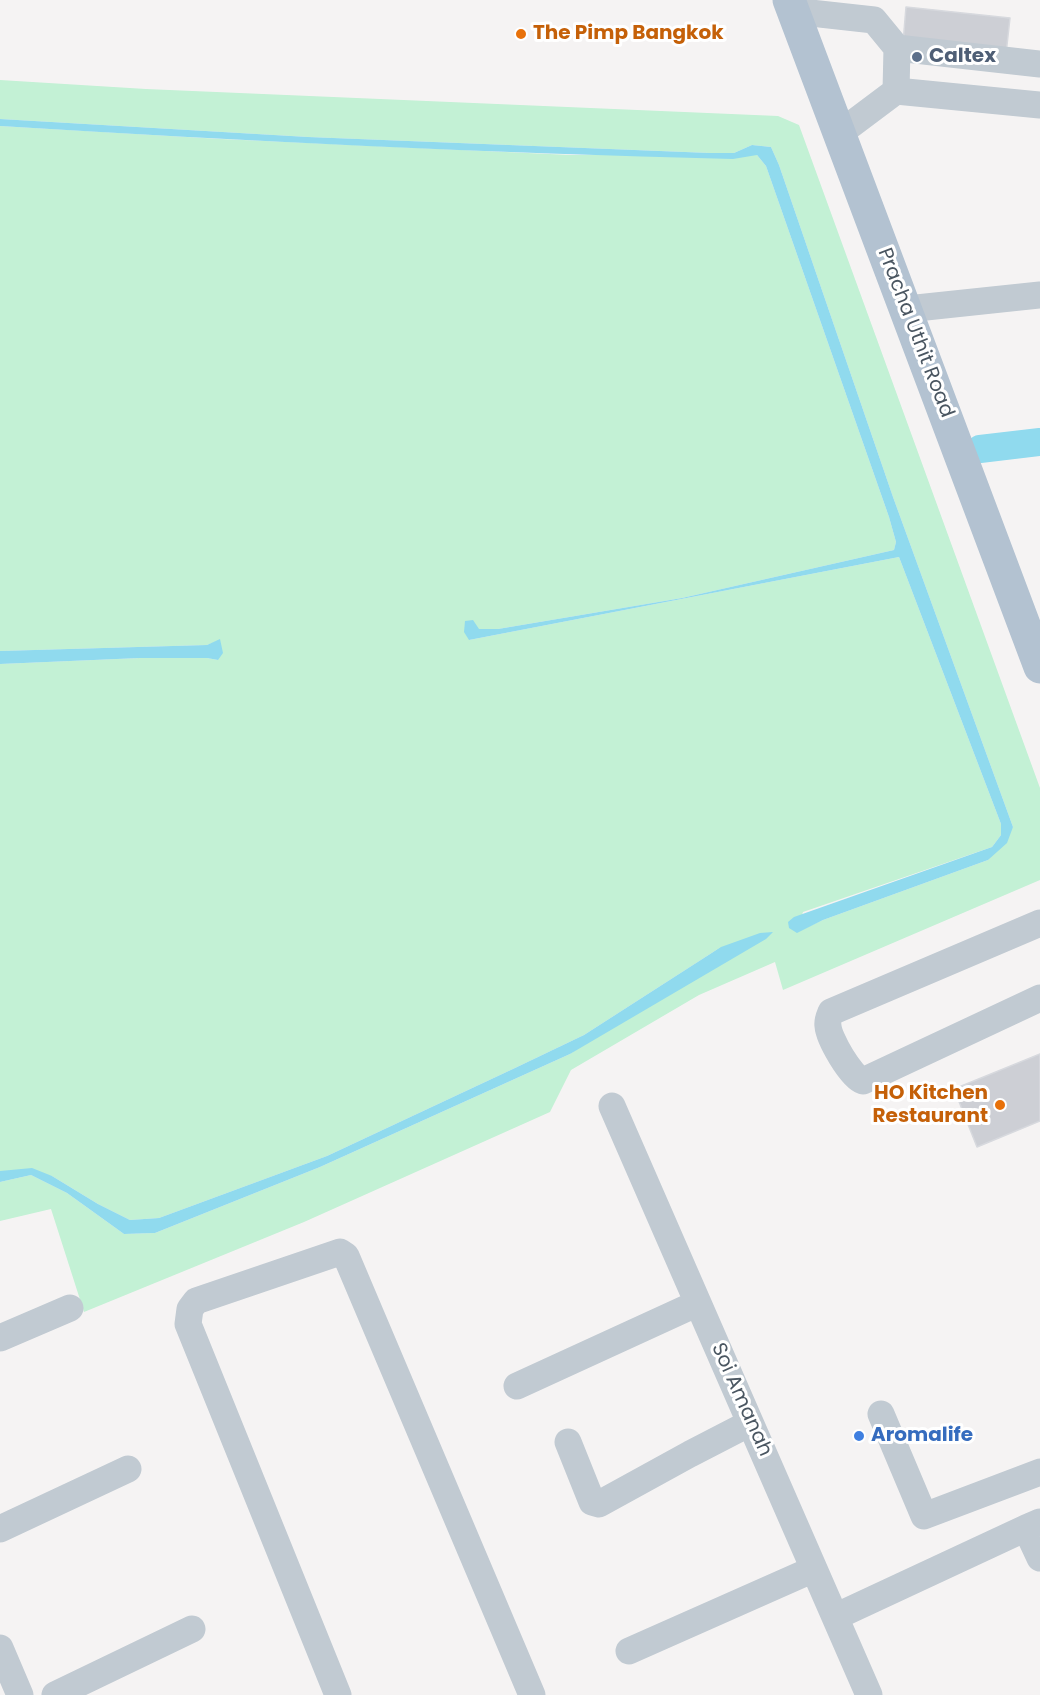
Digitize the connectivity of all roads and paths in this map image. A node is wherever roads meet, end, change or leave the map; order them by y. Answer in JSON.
{"nodes":[{"id":1,"x":791,"y":6,"type":"edge"},
{"id":2,"x":897,"y":48,"type":"junction"},
{"id":3,"x":1040,"y":63,"type":"edge"},
{"id":4,"x":896,"y":91,"type":"junction"},
{"id":5,"x":1040,"y":105,"type":"edge"},
{"id":6,"x":840,"y":133,"type":"junction"},
{"id":7,"x":1040,"y":295,"type":"edge"},
{"id":8,"x":906,"y":309,"type":"junction"},
{"id":9,"x":1036,"y":649,"type":"edge"},
{"id":10,"x":1040,"y":923,"type":"edge"},
{"id":11,"x":1040,"y":998,"type":"edge"},
{"id":12,"x":612,"y":1106,"type":"dead end"},
{"id":13,"x":698,"y":1303,"type":"junction"},
{"id":14,"x":70,"y":1308,"type":"dead end"},
{"id":15,"x":0,"y":1338,"type":"edge"},
{"id":16,"x":517,"y":1386,"type":"dead end"},
{"id":17,"x":881,"y":1414,"type":"dead end"},
{"id":18,"x":750,"y":1423,"type":"junction"},
{"id":19,"x":568,"y":1442,"type":"dead end"},
{"id":20,"x":128,"y":1469,"type":"dead end"},
{"id":21,"x":1040,"y":1472,"type":"edge"},
{"id":22,"x":1033,"y":1525,"type":"edge"},
{"id":23,"x":0,"y":1529,"type":"edge"},
{"id":24,"x":1040,"y":1557,"type":"edge"},
{"id":25,"x":814,"y":1569,"type":"junction"},
{"id":26,"x":835,"y":1617,"type":"junction"},
{"id":27,"x":192,"y":1629,"type":"dead end"},
{"id":28,"x":0,"y":1648,"type":"edge"},
{"id":29,"x":628,"y":1651,"type":"dead end"},
{"id":30,"x":20,"y":1695,"type":"edge"},
{"id":31,"x":55,"y":1695,"type":"edge"},
{"id":32,"x":338,"y":1695,"type":"edge"},
{"id":33,"x":532,"y":1695,"type":"edge"},
{"id":34,"x":869,"y":1695,"type":"edge"}],
"edges":[{"from":1,"to":2,"type":"street"},
{"from":1,"to":6,"type":"main road","name":"Pracha Uthit Road"},
{"from":2,"to":3,"type":"street"},
{"from":2,"to":4,"type":"street"},
{"from":4,"to":5,"type":"street"},
{"from":4,"to":6,"type":"street"},
{"from":6,"to":8,"type":"main road","name":"Pracha Uthit Road"},
{"from":7,"to":8,"type":"street"},
{"from":8,"to":9,"type":"main road","name":"Pracha Uthit Road"},
{"from":10,"to":11,"type":"street"},
{"from":12,"to":13,"type":"street","name":"Soi Amanah"},
{"from":13,"to":16,"type":"street"},
{"from":13,"to":18,"type":"street","name":"Soi Amanah"},
{"from":14,"to":15,"type":"street"},
{"from":17,"to":21,"type":"street"},
{"from":18,"to":19,"type":"street"},
{"from":18,"to":25,"type":"street","name":"Soi Amanah"},
{"from":20,"to":23,"type":"street"},
{"from":22,"to":24,"type":"street"},
{"from":22,"to":26,"type":"street"},
{"from":25,"to":26,"type":"street","name":"Soi Amanah"},
{"from":25,"to":29,"type":"street"},
{"from":26,"to":34,"type":"street","name":"Soi Amanah"},
{"from":27,"to":31,"type":"street"},
{"from":28,"to":30,"type":"street"},
{"from":32,"to":33,"type":"street"}]}
